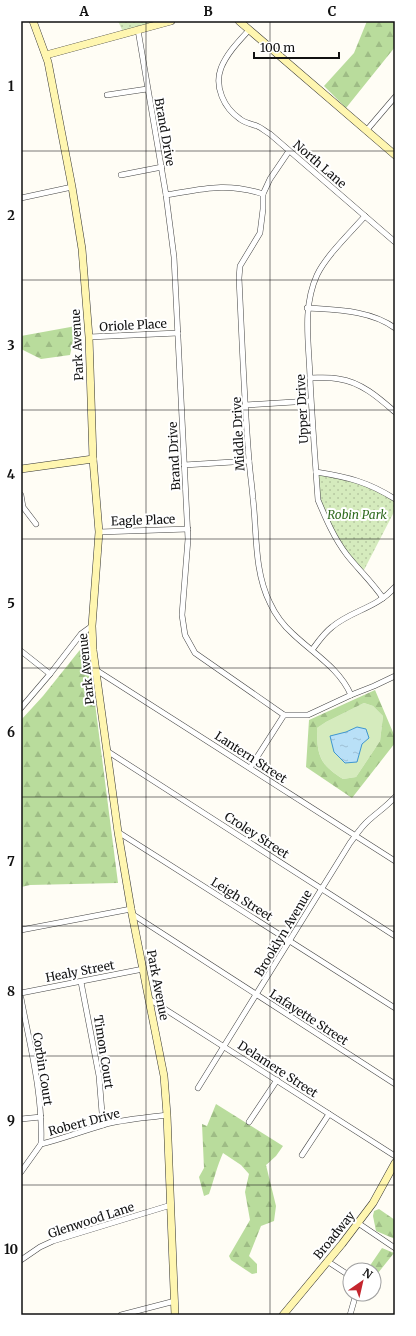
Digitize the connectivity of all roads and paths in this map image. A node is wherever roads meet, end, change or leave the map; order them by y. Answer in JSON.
{"nodes":[{"id":1,"x":34,"y":21,"type":"edge"},
{"id":2,"x":171,"y":21,"type":"edge"},
{"id":3,"x":239,"y":21,"type":"edge"},
{"id":4,"x":138,"y":30,"type":"junction"},
{"id":5,"x":249,"y":30,"type":"junction"},
{"id":6,"x":46,"y":55,"type":"junction"},
{"id":7,"x":147,"y":89,"type":"junction"},
{"id":8,"x":107,"y":95,"type":"dead end"},
{"id":9,"x":395,"y":97,"type":"edge"},
{"id":10,"x":366,"y":131,"type":"junction"},
{"id":11,"x":289,"y":151,"type":"junction"},
{"id":12,"x":395,"y":155,"type":"edge"},
{"id":13,"x":162,"y":167,"type":"junction"},
{"id":14,"x":121,"y":175,"type":"dead end"},
{"id":15,"x":72,"y":187,"type":"junction"},
{"id":16,"x":263,"y":194,"type":"junction"},
{"id":17,"x":166,"y":195,"type":"junction"},
{"id":18,"x":21,"y":198,"type":"edge"},
{"id":19,"x":365,"y":216,"type":"junction"},
{"id":20,"x":395,"y":242,"type":"edge"},
{"id":21,"x":308,"y":308,"type":"junction"},
{"id":22,"x":395,"y":328,"type":"edge"},
{"id":23,"x":178,"y":333,"type":"junction"},
{"id":24,"x":89,"y":337,"type":"junction"},
{"id":25,"x":310,"y":378,"type":"junction"},
{"id":26,"x":310,"y":401,"type":"junction"},
{"id":27,"x":246,"y":405,"type":"junction"},
{"id":28,"x":395,"y":412,"type":"edge"},
{"id":29,"x":93,"y":459,"type":"junction"},
{"id":30,"x":249,"y":461,"type":"junction"},
{"id":31,"x":184,"y":465,"type":"junction"},
{"id":32,"x":21,"y":469,"type":"edge"},
{"id":33,"x":316,"y":472,"type":"junction"},
{"id":34,"x":21,"y":495,"type":"edge"},
{"id":35,"x":395,"y":499,"type":"edge"},
{"id":36,"x":36,"y":524,"type":"dead end"},
{"id":37,"x":188,"y":529,"type":"junction"},
{"id":38,"x":99,"y":532,"type":"junction"},
{"id":39,"x":395,"y":587,"type":"edge"},
{"id":40,"x":383,"y":598,"type":"junction"},
{"id":41,"x":92,"y":626,"type":"junction"},
{"id":42,"x":312,"y":650,"type":"junction"},
{"id":43,"x":21,"y":651,"type":"edge"},
{"id":44,"x":96,"y":670,"type":"junction"},
{"id":45,"x":50,"y":674,"type":"junction"},
{"id":46,"x":395,"y":676,"type":"edge"},
{"id":47,"x":351,"y":695,"type":"junction"},
{"id":48,"x":21,"y":708,"type":"edge"},
{"id":49,"x":284,"y":715,"type":"junction"},
{"id":50,"x":107,"y":751,"type":"junction"},
{"id":51,"x":250,"y":768,"type":"junction"},
{"id":52,"x":395,"y":797,"type":"edge"},
{"id":53,"x":118,"y":832,"type":"junction"},
{"id":54,"x":355,"y":836,"type":"junction"},
{"id":55,"x":395,"y":861,"type":"edge"},
{"id":56,"x":322,"y":888,"type":"junction"},
{"id":57,"x":132,"y":911,"type":"junction"},
{"id":58,"x":21,"y":930,"type":"edge"},
{"id":59,"x":395,"y":936,"type":"edge"},
{"id":60,"x":289,"y":940,"type":"junction"},
{"id":61,"x":143,"y":969,"type":"junction"},
{"id":62,"x":81,"y":982,"type":"junction"},
{"id":63,"x":21,"y":993,"type":"edge"},
{"id":64,"x":257,"y":995,"type":"junction"},
{"id":65,"x":21,"y":998,"type":"edge"},
{"id":66,"x":149,"y":999,"type":"junction"},
{"id":67,"x":395,"y":1008,"type":"edge"},
{"id":68,"x":224,"y":1046,"type":"junction"},
{"id":69,"x":277,"y":1080,"type":"junction"},
{"id":70,"x":395,"y":1084,"type":"edge"},
{"id":71,"x":198,"y":1088,"type":"dead end"},
{"id":72,"x":329,"y":1114,"type":"junction"},
{"id":73,"x":167,"y":1115,"type":"junction"},
{"id":74,"x":41,"y":1117,"type":"junction"},
{"id":75,"x":21,"y":1119,"type":"edge"},
{"id":76,"x":249,"y":1122,"type":"dead end"},
{"id":77,"x":103,"y":1125,"type":"junction"},
{"id":78,"x":41,"y":1144,"type":"junction"},
{"id":79,"x":302,"y":1155,"type":"dead end"},
{"id":80,"x":395,"y":1156,"type":"edge"},
{"id":81,"x":394,"y":1166,"type":"edge"},
{"id":82,"x":21,"y":1172,"type":"edge"},
{"id":83,"x":171,"y":1205,"type":"junction"},
{"id":84,"x":358,"y":1223,"type":"junction"},
{"id":85,"x":395,"y":1248,"type":"edge"},
{"id":86,"x":21,"y":1260,"type":"edge"},
{"id":87,"x":327,"y":1261,"type":"junction"},
{"id":88,"x":342,"y":1271,"type":"edge"},
{"id":89,"x":175,"y":1301,"type":"junction"},
{"id":90,"x":354,"y":1302,"type":"edge"},
{"id":91,"x":120,"y":1315,"type":"edge"},
{"id":92,"x":175,"y":1315,"type":"edge"},
{"id":93,"x":283,"y":1315,"type":"edge"},
{"id":94,"x":350,"y":1315,"type":"edge"}],
"edges":[{"from":1,"to":6,"type":"main road","name":"Park Avenue"},
{"from":2,"to":4,"type":"main road"},
{"from":3,"to":5,"type":"main road"},
{"from":4,"to":6,"type":"main road"},
{"from":4,"to":7,"type":"street","name":"Brand Drive"},
{"from":5,"to":10,"type":"main road"},
{"from":5,"to":11,"type":"street","name":"North Lane"},
{"from":6,"to":15,"type":"main road","name":"Park Avenue"},
{"from":7,"to":8,"type":"street"},
{"from":7,"to":13,"type":"street","name":"Brand Drive"},
{"from":9,"to":10,"type":"street"},
{"from":10,"to":12,"type":"main road"},
{"from":11,"to":16,"type":"street","name":"Middle Drive"},
{"from":11,"to":19,"type":"street","name":"North Lane"},
{"from":13,"to":14,"type":"street"},
{"from":13,"to":17,"type":"street","name":"Brand Drive"},
{"from":15,"to":18,"type":"street"},
{"from":15,"to":24,"type":"main road","name":"Park Avenue"},
{"from":16,"to":17,"type":"street"},
{"from":16,"to":27,"type":"street","name":"Middle Drive"},
{"from":17,"to":23,"type":"street","name":"Brand Drive"},
{"from":19,"to":20,"type":"street","name":"North Lane"},
{"from":19,"to":21,"type":"street","name":"Upper Drive"},
{"from":21,"to":22,"type":"street"},
{"from":21,"to":25,"type":"street","name":"Upper Drive"},
{"from":23,"to":24,"type":"street","name":"Oriole Place"},
{"from":23,"to":31,"type":"street","name":"Brand Drive"},
{"from":24,"to":29,"type":"main road","name":"Park Avenue"},
{"from":25,"to":26,"type":"street","name":"Upper Drive"},
{"from":25,"to":28,"type":"street"},
{"from":26,"to":27,"type":"street"},
{"from":26,"to":33,"type":"street","name":"Upper Drive"},
{"from":27,"to":30,"type":"street","name":"Middle Drive"},
{"from":29,"to":32,"type":"main road"},
{"from":29,"to":38,"type":"main road","name":"Park Avenue"},
{"from":30,"to":31,"type":"street"},
{"from":30,"to":42,"type":"street","name":"Middle Drive"},
{"from":31,"to":37,"type":"street","name":"Brand Drive"},
{"from":33,"to":35,"type":"street"},
{"from":33,"to":40,"type":"street","name":"Upper Drive"},
{"from":34,"to":36,"type":"street"},
{"from":37,"to":38,"type":"street","name":"Eagle Place"},
{"from":37,"to":49,"type":"street","name":"Brand Drive"},
{"from":38,"to":41,"type":"main road","name":"Park Avenue"},
{"from":39,"to":40,"type":"street"},
{"from":40,"to":42,"type":"street"},
{"from":41,"to":44,"type":"main road","name":"Park Avenue"},
{"from":41,"to":45,"type":"street"},
{"from":42,"to":47,"type":"street","name":"Middle Drive"},
{"from":43,"to":45,"type":"street"},
{"from":44,"to":50,"type":"main road","name":"Park Avenue"},
{"from":44,"to":51,"type":"street","name":"Lantern Street"},
{"from":45,"to":48,"type":"street"},
{"from":46,"to":47,"type":"street"},
{"from":47,"to":49,"type":"street"},
{"from":49,"to":51,"type":"street"},
{"from":50,"to":53,"type":"main road","name":"Park Avenue"},
{"from":50,"to":56,"type":"street","name":"Croley Street"},
{"from":51,"to":54,"type":"street","name":"Lantern Street"},
{"from":52,"to":54,"type":"street","name":"Brooklyn Avenue"},
{"from":53,"to":57,"type":"main road","name":"Park Avenue"},
{"from":53,"to":60,"type":"street","name":"Leigh Street"},
{"from":54,"to":55,"type":"street","name":"Lantern Street"},
{"from":54,"to":56,"type":"street","name":"Brooklyn Avenue"},
{"from":56,"to":59,"type":"street","name":"Croley Street"},
{"from":56,"to":60,"type":"street","name":"Brooklyn Avenue"},
{"from":57,"to":58,"type":"street"},
{"from":57,"to":61,"type":"main road","name":"Park Avenue"},
{"from":57,"to":64,"type":"street","name":"Lafayette Street"},
{"from":60,"to":64,"type":"street","name":"Brooklyn Avenue"},
{"from":60,"to":67,"type":"street","name":"Leigh Street"},
{"from":61,"to":62,"type":"street","name":"Healy Street"},
{"from":61,"to":66,"type":"main road","name":"Park Avenue"},
{"from":62,"to":63,"type":"street","name":"Healy Street"},
{"from":62,"to":77,"type":"street","name":"Timon Court"},
{"from":64,"to":68,"type":"street","name":"Brooklyn Avenue"},
{"from":64,"to":70,"type":"street","name":"Lafayette Street"},
{"from":65,"to":74,"type":"street","name":"Corbin Court"},
{"from":66,"to":68,"type":"street","name":"Delamere Street"},
{"from":66,"to":73,"type":"main road","name":"Park Avenue"},
{"from":68,"to":69,"type":"street","name":"Delamere Street"},
{"from":68,"to":71,"type":"street","name":"Brooklyn Avenue"},
{"from":69,"to":72,"type":"street","name":"Delamere Street"},
{"from":69,"to":76,"type":"street"},
{"from":72,"to":79,"type":"street"},
{"from":72,"to":80,"type":"street","name":"Delamere Street"},
{"from":73,"to":77,"type":"street","name":"Robert Drive"},
{"from":73,"to":83,"type":"main road","name":"Park Avenue"},
{"from":74,"to":75,"type":"street"},
{"from":74,"to":78,"type":"street","name":"Corbin Court"},
{"from":77,"to":78,"type":"street","name":"Robert Drive"},
{"from":78,"to":82,"type":"street","name":"Robert Drive"},
{"from":81,"to":84,"type":"main road","name":"Broadway"},
{"from":83,"to":86,"type":"street","name":"Glenwood Lane"},
{"from":83,"to":89,"type":"main road","name":"Park Avenue"},
{"from":84,"to":85,"type":"street"},
{"from":84,"to":87,"type":"main road","name":"Broadway"},
{"from":87,"to":88,"type":"street"},
{"from":87,"to":93,"type":"main road","name":"Broadway"},
{"from":89,"to":91,"type":"street"},
{"from":89,"to":92,"type":"main road","name":"Park Avenue"},
{"from":90,"to":94,"type":"street"}]}
